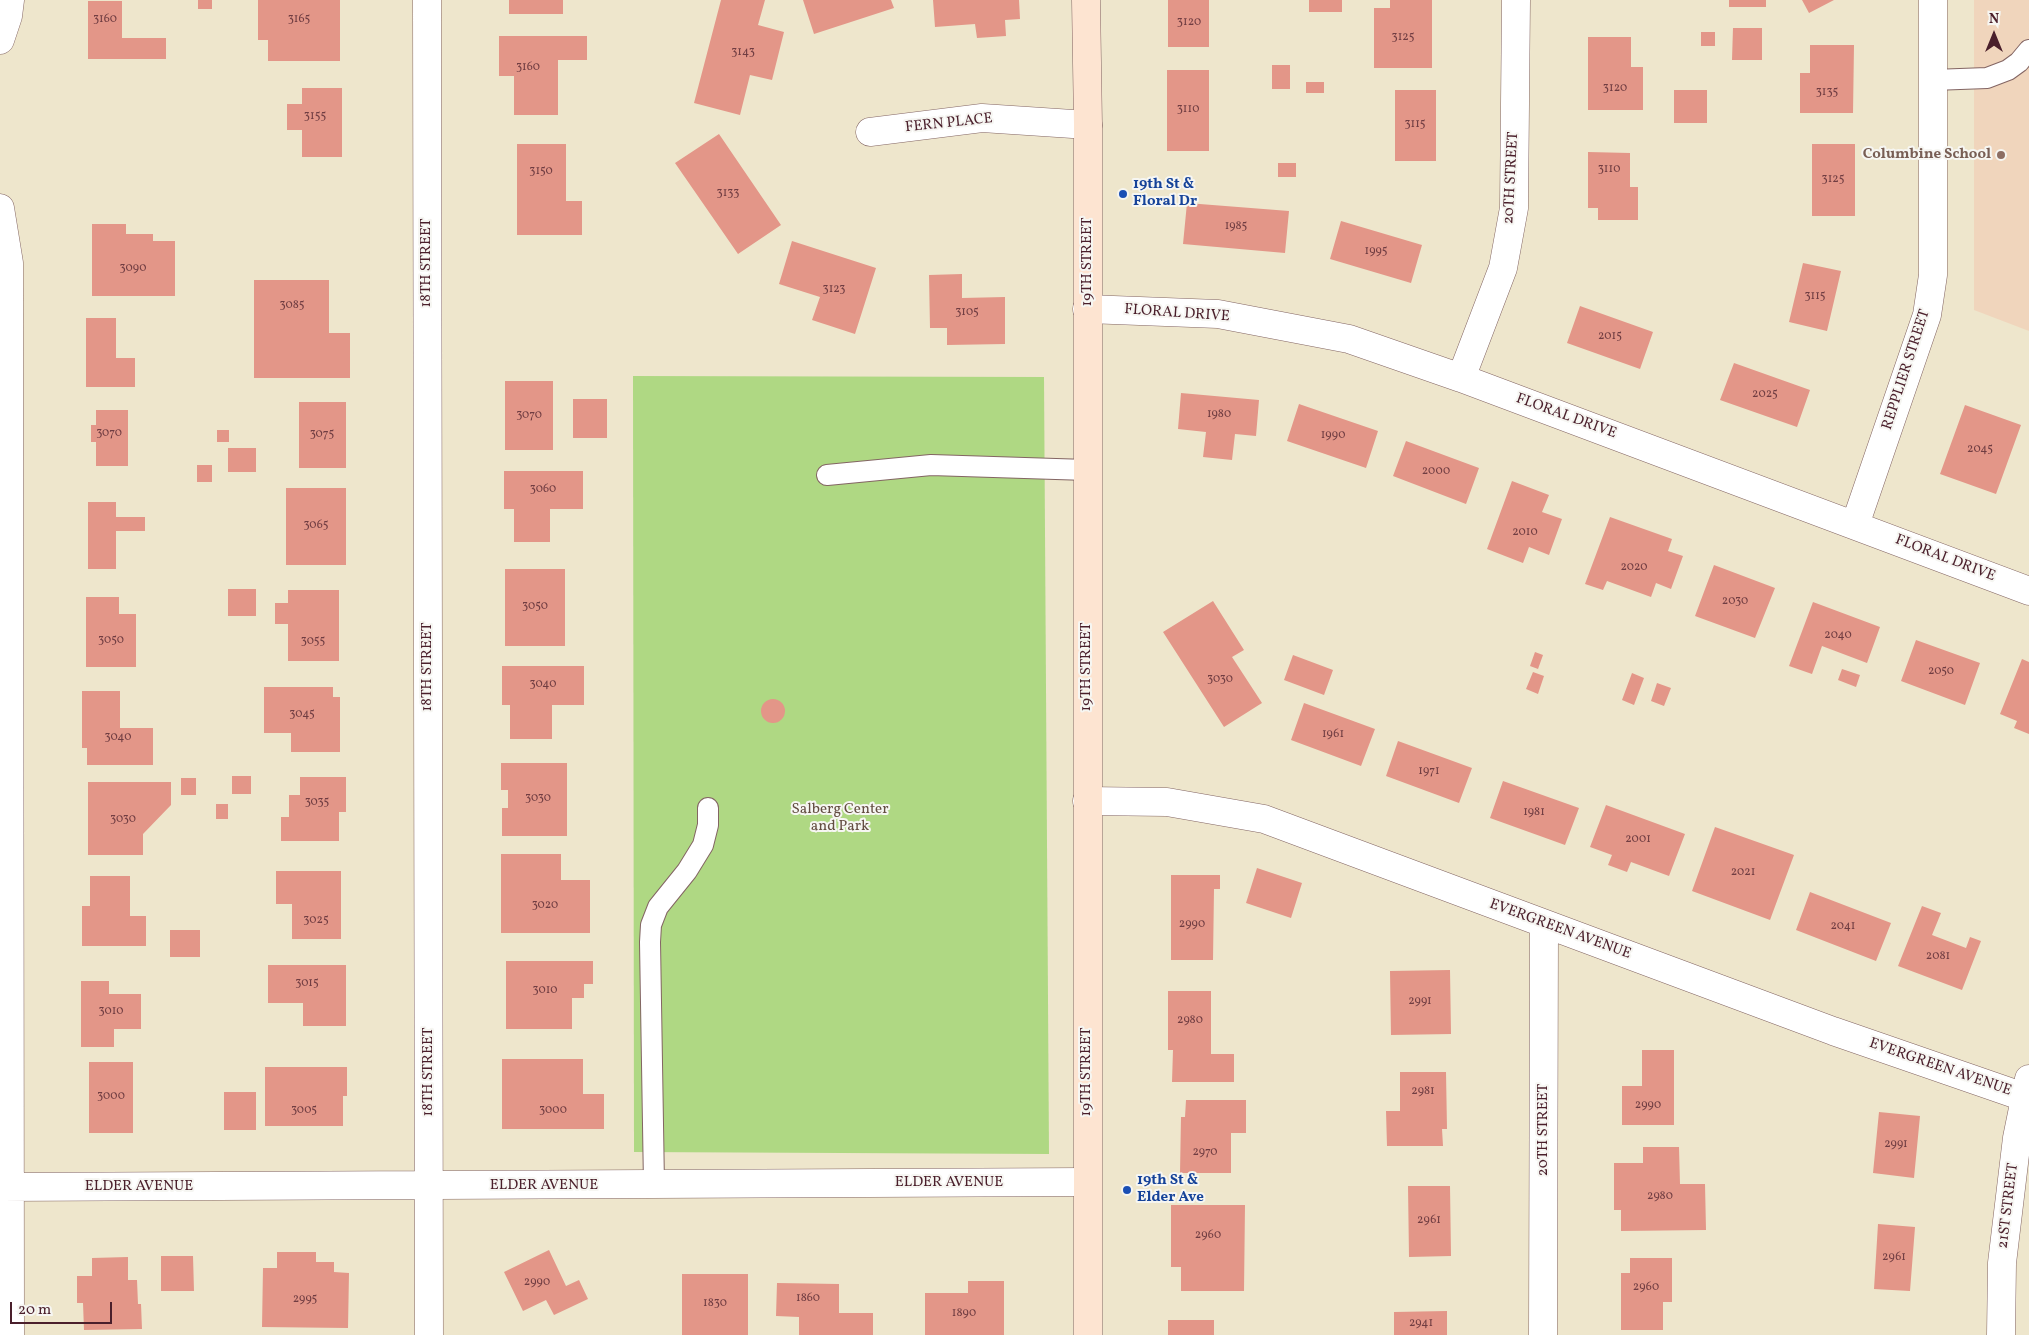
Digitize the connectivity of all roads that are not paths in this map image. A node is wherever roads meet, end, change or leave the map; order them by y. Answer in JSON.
{"nodes":[{"id":1,"x":10,"y":0,"type":"edge"},
{"id":2,"x":427,"y":0,"type":"edge"},
{"id":3,"x":1086,"y":0,"type":"edge"},
{"id":4,"x":1516,"y":0,"type":"edge"},
{"id":5,"x":1933,"y":0,"type":"edge"},
{"id":6,"x":0,"y":40,"type":"edge"},
{"id":7,"x":2029,"y":50,"type":"edge"},
{"id":8,"x":1933,"y":80,"type":"junction"},
{"id":9,"x":1088,"y":124,"type":"junction"},
{"id":10,"x":870,"y":132,"type":"dead end"},
{"id":11,"x":0,"y":208,"type":"edge"},
{"id":12,"x":1087,"y":309,"type":"junction"},
{"id":13,"x":1462,"y":378,"type":"junction"},
{"id":14,"x":1087,"y":470,"type":"junction"},
{"id":15,"x":827,"y":475,"type":"dead end"},
{"id":16,"x":1855,"y":525,"type":"junction"},
{"id":17,"x":2029,"y":591,"type":"edge"},
{"id":18,"x":1087,"y":800,"type":"junction"},
{"id":19,"x":708,"y":808,"type":"dead end"},
{"id":20,"x":1544,"y":924,"type":"junction"},
{"id":21,"x":2027,"y":1088,"type":"edge"},
{"id":22,"x":1087,"y":1182,"type":"junction"},
{"id":23,"x":654,"y":1185,"type":"junction"},
{"id":24,"x":430,"y":1186,"type":"junction"},
{"id":25,"x":5,"y":1187,"type":"edge"},
{"id":26,"x":10,"y":1335,"type":"edge"},
{"id":27,"x":430,"y":1335,"type":"edge"},
{"id":28,"x":1088,"y":1335,"type":"edge"},
{"id":29,"x":1543,"y":1335,"type":"edge"},
{"id":30,"x":2001,"y":1335,"type":"edge"}],
"edges":[{"from":1,"to":6,"type":"street"},
{"from":2,"to":24,"type":"street","name":"18TH STREET"},
{"from":3,"to":9,"type":"street","name":"19TH STREET"},
{"from":4,"to":13,"type":"street","name":"20TH STREET"},
{"from":5,"to":8,"type":"street","name":"REPPLIER STREET"},
{"from":7,"to":8,"type":"lane"},
{"from":8,"to":16,"type":"street","name":"REPPLIER STREET"},
{"from":9,"to":10,"type":"street","name":"FERN PLACE"},
{"from":9,"to":12,"type":"street","name":"19TH STREET"},
{"from":11,"to":25,"type":"street"},
{"from":12,"to":13,"type":"street","name":"FLORAL DRIVE"},
{"from":12,"to":14,"type":"street","name":"19TH STREET"},
{"from":13,"to":16,"type":"street","name":"FLORAL DRIVE"},
{"from":14,"to":15,"type":"lane"},
{"from":14,"to":18,"type":"street","name":"19TH STREET"},
{"from":16,"to":17,"type":"street","name":"FLORAL DRIVE"},
{"from":18,"to":20,"type":"street","name":"EVERGREEN AVENUE"},
{"from":18,"to":22,"type":"street","name":"19TH STREET"},
{"from":19,"to":23,"type":"lane"},
{"from":20,"to":21,"type":"street","name":"EVERGREEN AVENUE"},
{"from":20,"to":29,"type":"street","name":"20TH STREET"},
{"from":21,"to":30,"type":"street","name":"21ST STREET"},
{"from":22,"to":23,"type":"street","name":"ELDER AVENUE"},
{"from":22,"to":28,"type":"street","name":"19TH STREET"},
{"from":23,"to":24,"type":"street","name":"ELDER AVENUE"},
{"from":24,"to":25,"type":"street","name":"ELDER AVENUE"},
{"from":24,"to":27,"type":"street","name":"18TH STREET"},
{"from":25,"to":26,"type":"street"}]}
